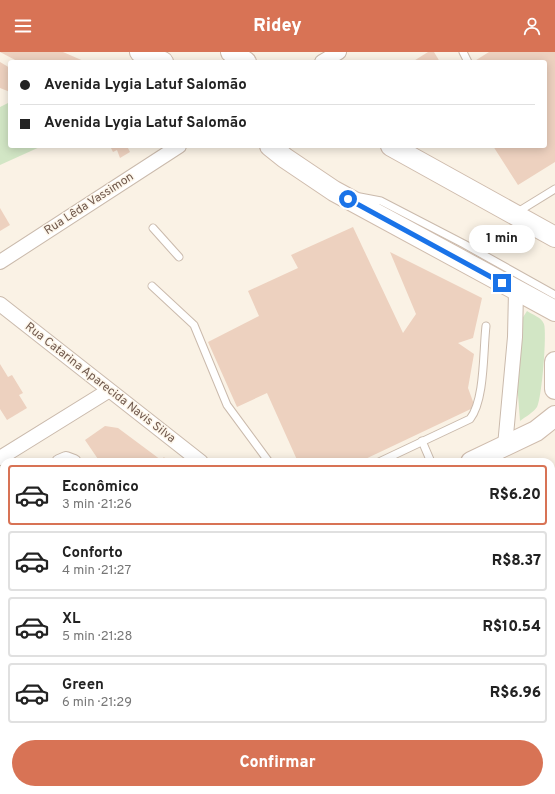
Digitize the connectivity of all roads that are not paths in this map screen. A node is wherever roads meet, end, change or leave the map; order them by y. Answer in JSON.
{"nodes":[{"id":1,"x":140,"y":52,"type":"edge"},
{"id":2,"x":231,"y":52,"type":"edge"},
{"id":3,"x":339,"y":52,"type":"edge"},
{"id":4,"x":158,"y":60,"type":"edge"},
{"id":5,"x":243,"y":60,"type":"edge"},
{"id":6,"x":325,"y":60,"type":"edge"},
{"id":7,"x":176,"y":148,"type":"edge"},
{"id":8,"x":272,"y":148,"type":"edge"},
{"id":9,"x":395,"y":148,"type":"edge"},
{"id":10,"x":555,"y":189,"type":"edge"},
{"id":11,"x":334,"y":191,"type":"junction"},
{"id":12,"x":514,"y":214,"type":"junction"},
{"id":13,"x":153,"y":228,"type":"dead end"},
{"id":14,"x":552,"y":231,"type":"edge"},
{"id":15,"x":178,"y":257,"type":"dead end"},
{"id":16,"x":0,"y":262,"type":"edge"},
{"id":17,"x":152,"y":286,"type":"dead end"},
{"id":18,"x":516,"y":291,"type":"junction"},
{"id":19,"x":555,"y":295,"type":"edge"},
{"id":20,"x":0,"y":304,"type":"edge"},
{"id":21,"x":555,"y":312,"type":"edge"},
{"id":22,"x":486,"y":326,"type":"dead end"},
{"id":23,"x":555,"y":362,"type":"edge"},
{"id":24,"x":555,"y":389,"type":"edge"},
{"id":25,"x":108,"y":391,"type":"junction"},
{"id":26,"x":555,"y":416,"type":"edge"},
{"id":27,"x":422,"y":441,"type":"junction"},
{"id":28,"x":505,"y":446,"type":"junction"},
{"id":29,"x":0,"y":458,"type":"edge"},
{"id":30,"x":196,"y":458,"type":"edge"},
{"id":31,"x":266,"y":458,"type":"edge"},
{"id":32,"x":387,"y":458,"type":"edge"},
{"id":33,"x":429,"y":458,"type":"edge"},
{"id":34,"x":480,"y":458,"type":"edge"}],
"edges":[{"from":1,"to":4,"type":"main road"},
{"from":2,"to":5,"type":"main road"},
{"from":3,"to":6,"type":"street"},
{"from":7,"to":16,"type":"street","name":"Rua Lêda Vassimon"},
{"from":8,"to":11,"type":"main road"},
{"from":9,"to":12,"type":"main road"},
{"from":10,"to":12,"type":"lane"},
{"from":11,"to":18,"type":"main road"},
{"from":11,"to":19,"type":"lane"},
{"from":12,"to":14,"type":"main road"},
{"from":13,"to":15,"type":"lane"},
{"from":17,"to":31,"type":"lane"},
{"from":18,"to":21,"type":"main road"},
{"from":18,"to":28,"type":"street"},
{"from":20,"to":25,"type":"street","name":"Rua Catarina Aparecida Navis Silva"},
{"from":22,"to":27,"type":"lane"},
{"from":23,"to":24,"type":"main road"},
{"from":25,"to":29,"type":"street"},
{"from":25,"to":30,"type":"street","name":"Rua Catarina Aparecida Navis Silva"},
{"from":26,"to":28,"type":"main road"},
{"from":27,"to":32,"type":"lane"},
{"from":27,"to":33,"type":"lane"},
{"from":28,"to":34,"type":"main road"}]}
